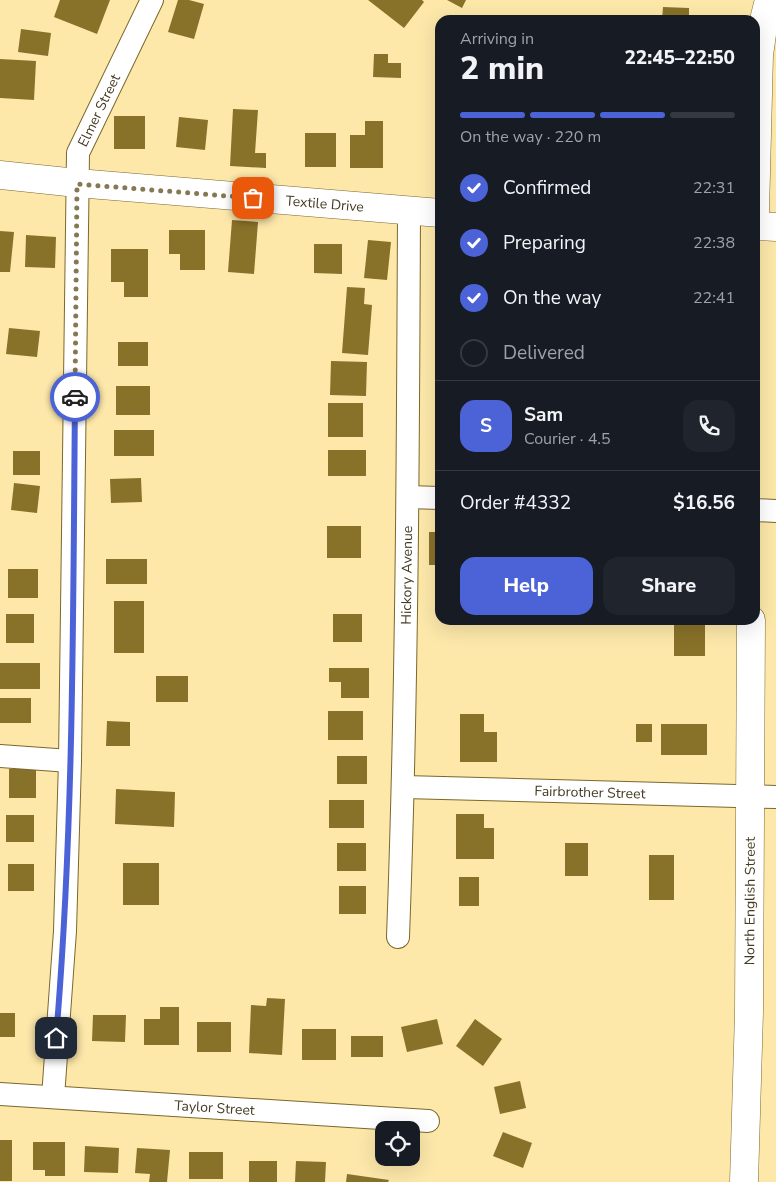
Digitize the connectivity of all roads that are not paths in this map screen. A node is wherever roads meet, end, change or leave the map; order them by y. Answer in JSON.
{"nodes":[{"id":1,"x":152,"y":0,"type":"edge"},
{"id":2,"x":769,"y":0,"type":"edge"},
{"id":3,"x":760,"y":48,"type":"edge"},
{"id":4,"x":0,"y":175,"type":"edge"},
{"id":5,"x":77,"y":184,"type":"junction"},
{"id":6,"x":409,"y":211,"type":"junction"},
{"id":7,"x":435,"y":213,"type":"edge"},
{"id":8,"x":760,"y":226,"type":"edge"},
{"id":9,"x":776,"y":227,"type":"edge"},
{"id":10,"x":408,"y":497,"type":"junction"},
{"id":11,"x":435,"y":498,"type":"edge"},
{"id":12,"x":760,"y":510,"type":"edge"},
{"id":13,"x":776,"y":511,"type":"edge"},
{"id":14,"x":751,"y":625,"type":"edge"},
{"id":15,"x":0,"y":756,"type":"edge"},
{"id":16,"x":70,"y":761,"type":"junction"},
{"id":17,"x":404,"y":787,"type":"junction"},
{"id":18,"x":763,"y":797,"type":"edge"},
{"id":19,"x":398,"y":937,"type":"dead end"},
{"id":20,"x":0,"y":1094,"type":"edge"},
{"id":21,"x":53,"y":1097,"type":"junction"},
{"id":22,"x":428,"y":1121,"type":"dead end"},
{"id":23,"x":744,"y":1182,"type":"edge"}],
"edges":[{"from":1,"to":5,"type":"street","name":"Elmer Street"},
{"from":2,"to":3,"type":"street"},
{"from":4,"to":5,"type":"street","name":"Textile Drive"},
{"from":5,"to":6,"type":"street","name":"Textile Drive"},
{"from":5,"to":16,"type":"street","name":"Elmer Street"},
{"from":6,"to":7,"type":"street","name":"Textile Drive"},
{"from":6,"to":10,"type":"street","name":"Hickory Avenue"},
{"from":8,"to":9,"type":"street"},
{"from":10,"to":11,"type":"street"},
{"from":10,"to":17,"type":"street","name":"Hickory Avenue"},
{"from":12,"to":13,"type":"street"},
{"from":14,"to":18,"type":"street","name":"North English Street"},
{"from":15,"to":16,"type":"street"},
{"from":16,"to":21,"type":"street","name":"Elmer Street"},
{"from":17,"to":18,"type":"street","name":"Fairbrother Street"},
{"from":17,"to":19,"type":"street","name":"Hickory Avenue"},
{"from":18,"to":23,"type":"street","name":"North English Street"},
{"from":20,"to":21,"type":"street","name":"Taylor Street"},
{"from":21,"to":22,"type":"street","name":"Taylor Street"}]}
